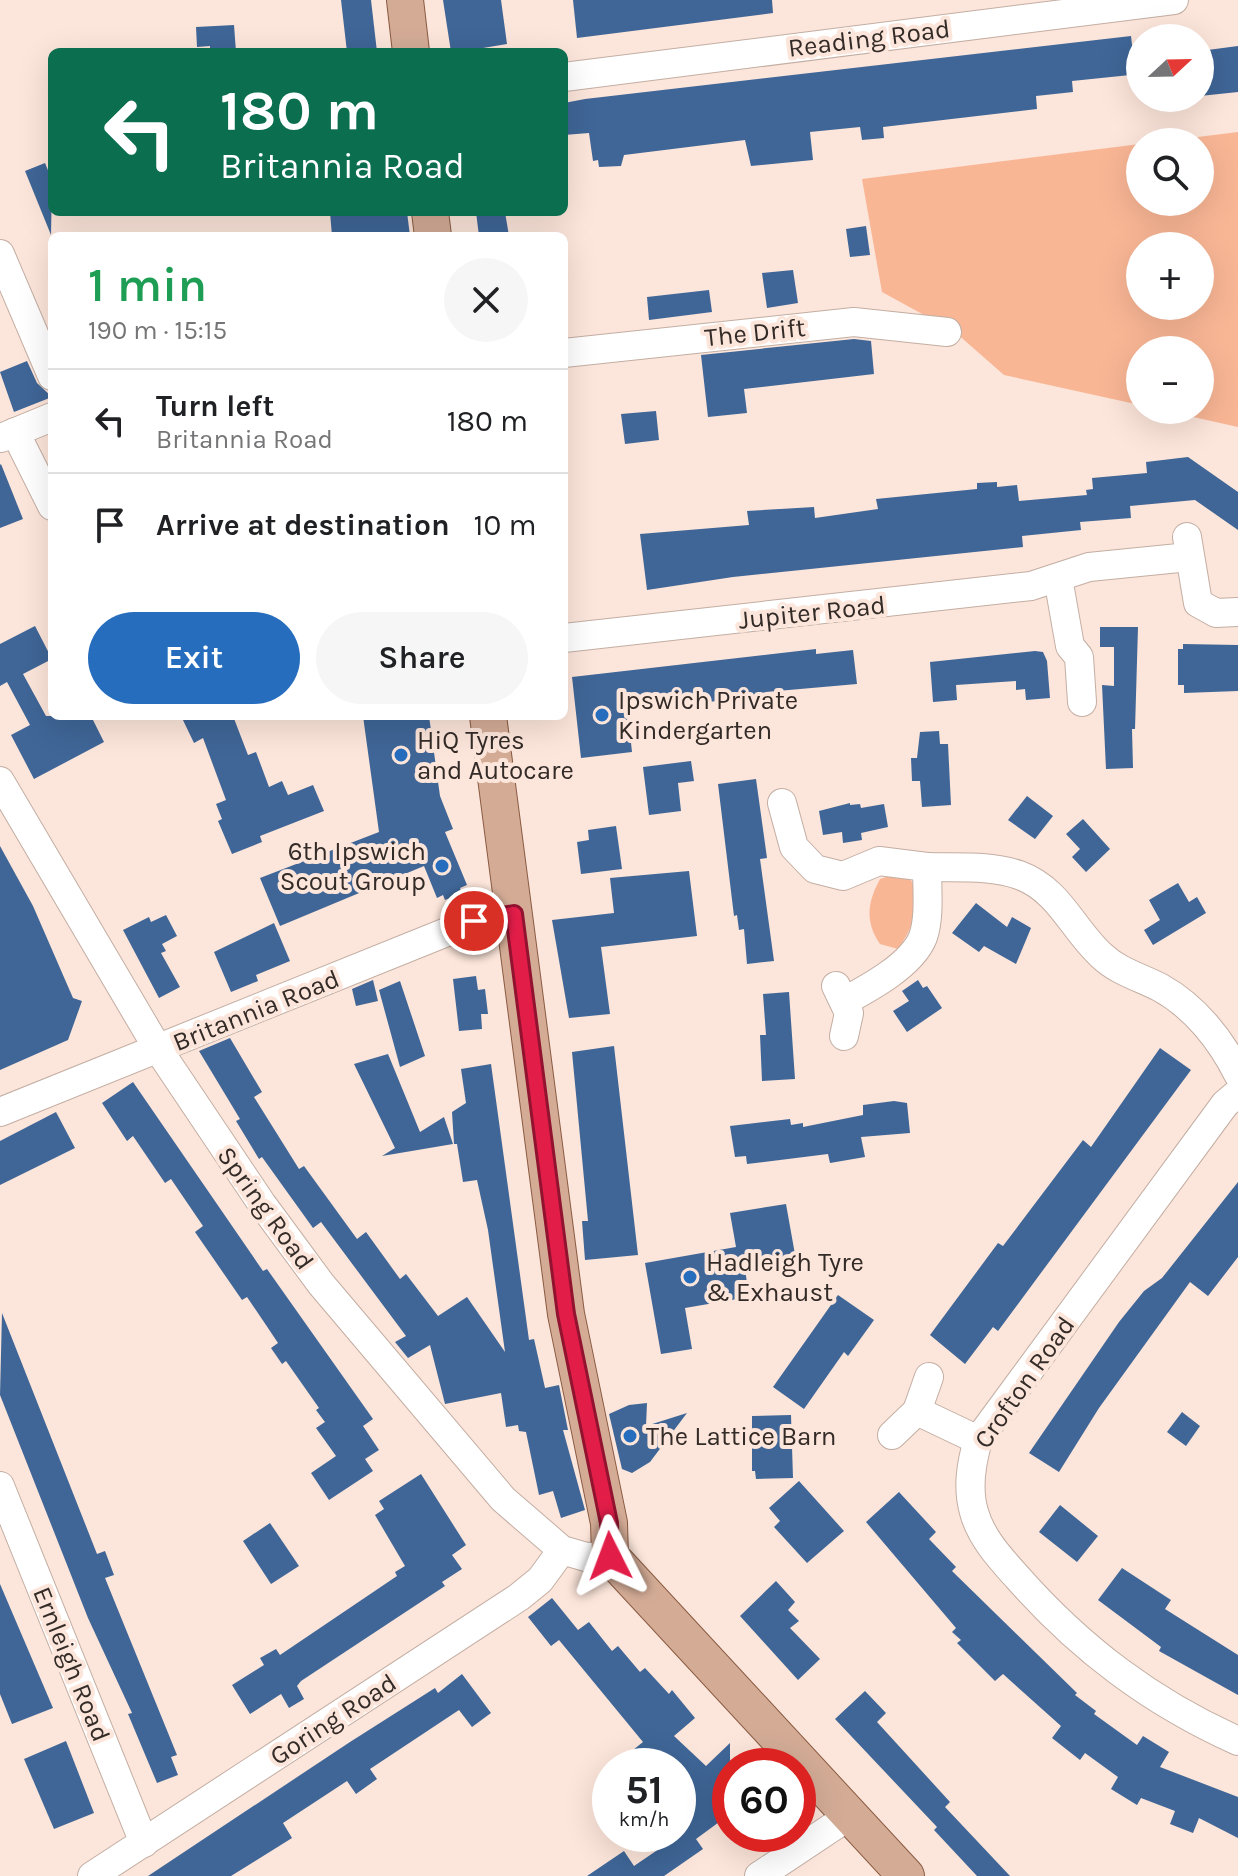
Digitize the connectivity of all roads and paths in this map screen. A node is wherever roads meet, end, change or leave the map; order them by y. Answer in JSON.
{"nodes":[{"id":1,"x":405,"y":0,"type":"edge"},
{"id":2,"x":1174,"y":0,"type":"edge"},
{"id":3,"x":411,"y":48,"type":"edge"},
{"id":4,"x":568,"y":76,"type":"edge"},
{"id":5,"x":0,"y":254,"type":"edge"},
{"id":6,"x":947,"y":332,"type":"dead end"},
{"id":7,"x":568,"y":353,"type":"edge"},
{"id":8,"x":48,"y":367,"type":"edge"},
{"id":9,"x":48,"y":419,"type":"edge"},
{"id":10,"x":8,"y":436,"type":"edge"},
{"id":11,"x":48,"y":500,"type":"edge"},
{"id":12,"x":1058,"y":578,"type":"junction"},
{"id":13,"x":1238,"y":612,"type":"edge"},
{"id":14,"x":568,"y":638,"type":"edge"},
{"id":15,"x":1082,"y":702,"type":"dead end"},
{"id":16,"x":489,"y":720,"type":"edge"},
{"id":17,"x":0,"y":781,"type":"edge"},
{"id":18,"x":782,"y":803,"type":"dead end"},
{"id":19,"x":927,"y":867,"type":"junction"},
{"id":20,"x":514,"y":914,"type":"junction"},
{"id":21,"x":844,"y":1036,"type":"dead end"},
{"id":22,"x":158,"y":1049,"type":"junction"},
{"id":23,"x":1238,"y":1074,"type":"edge"},
{"id":24,"x":1238,"y":1093,"type":"edge"},
{"id":25,"x":0,"y":1112,"type":"edge"},
{"id":26,"x":929,"y":1377,"type":"dead end"},
{"id":27,"x":917,"y":1411,"type":"junction"},
{"id":28,"x":892,"y":1435,"type":"dead end"},
{"id":29,"x":978,"y":1440,"type":"junction"},
{"id":30,"x":0,"y":1486,"type":"edge"},
{"id":31,"x":562,"y":1550,"type":"junction"},
{"id":32,"x":610,"y":1556,"type":"junction"},
{"id":33,"x":1238,"y":1741,"type":"edge"},
{"id":34,"x":849,"y":1816,"type":"junction"},
{"id":35,"x":144,"y":1843,"type":"junction"},
{"id":36,"x":92,"y":1876,"type":"edge"},
{"id":37,"x":759,"y":1876,"type":"edge"},
{"id":38,"x":906,"y":1876,"type":"edge"}],
"edges":[{"from":1,"to":3,"type":"main road"},
{"from":2,"to":4,"type":"street","name":"Reading Road"},
{"from":5,"to":8,"type":"street"},
{"from":6,"to":7,"type":"street","name":"The Drift"},
{"from":9,"to":10,"type":"street"},
{"from":10,"to":11,"type":"street"},
{"from":12,"to":13,"type":"street","name":"Jupiter Road"},
{"from":12,"to":14,"type":"street","name":"Jupiter Road"},
{"from":12,"to":15,"type":"street"},
{"from":16,"to":20,"type":"main road"},
{"from":17,"to":22,"type":"street","name":"Spring Road"},
{"from":18,"to":19,"type":"street"},
{"from":19,"to":21,"type":"street"},
{"from":19,"to":23,"type":"street"},
{"from":20,"to":22,"type":"street","name":"Britannia Road"},
{"from":20,"to":32,"type":"main road"},
{"from":22,"to":25,"type":"street","name":"Britannia Road"},
{"from":22,"to":31,"type":"street","name":"Spring Road"},
{"from":24,"to":29,"type":"street","name":"Crofton Road"},
{"from":26,"to":27,"type":"street"},
{"from":27,"to":28,"type":"street"},
{"from":27,"to":29,"type":"street"},
{"from":29,"to":33,"type":"street","name":"Crofton Road"},
{"from":30,"to":35,"type":"street","name":"Ernleigh Road"},
{"from":31,"to":32,"type":"street"},
{"from":31,"to":35,"type":"street","name":"Goring Road"},
{"from":32,"to":34,"type":"main road"},
{"from":34,"to":37,"type":"street"},
{"from":34,"to":38,"type":"main road"},
{"from":35,"to":36,"type":"street","name":"Goring Road"}]}
